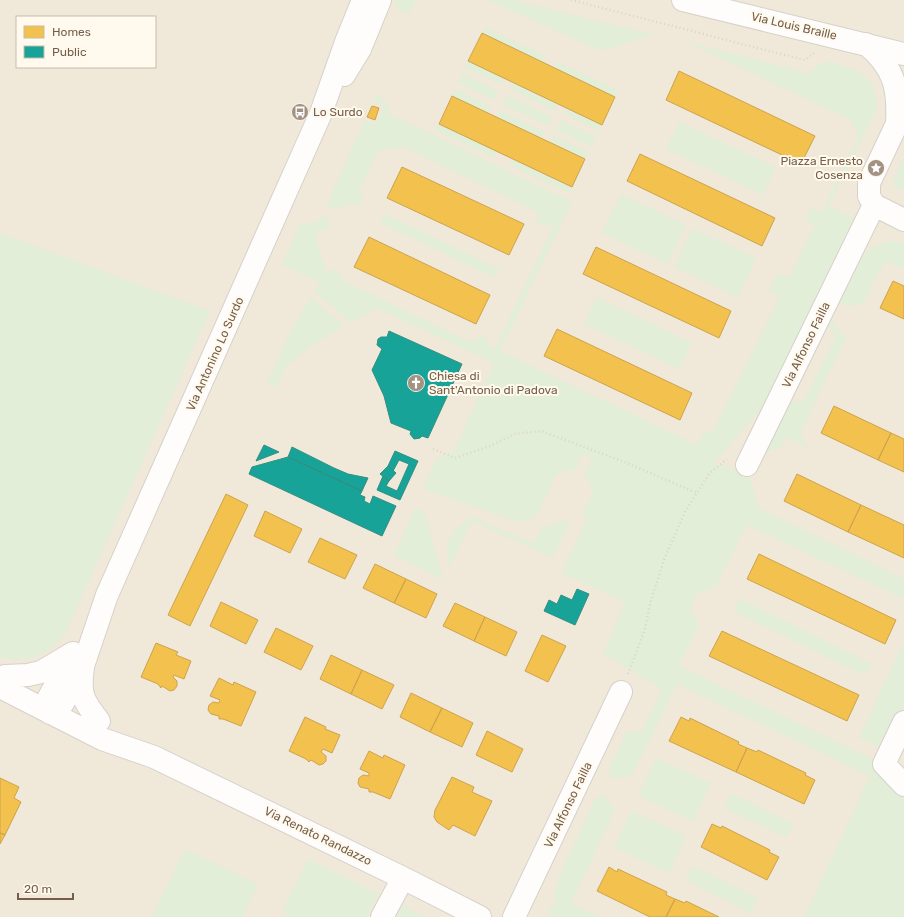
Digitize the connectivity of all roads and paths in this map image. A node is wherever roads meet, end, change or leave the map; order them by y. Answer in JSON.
{"nodes":[{"id":1,"x":363,"y":0,"type":"edge"},
{"id":2,"x":380,"y":0,"type":"edge"},
{"id":3,"x":571,"y":0,"type":"edge"},
{"id":4,"x":683,"y":0,"type":"edge"},
{"id":5,"x":866,"y":44,"type":"junction"},
{"id":6,"x":818,"y":50,"type":"dead end"},
{"id":7,"x":904,"y":54,"type":"edge"},
{"id":8,"x":321,"y":113,"type":"junction"},
{"id":9,"x":901,"y":116,"type":"edge"},
{"id":10,"x":869,"y":215,"type":"junction"},
{"id":11,"x":904,"y":220,"type":"edge"},
{"id":12,"x":434,"y":449,"type":"dead end"},
{"id":13,"x":738,"y":461,"type":"joint"},
{"id":14,"x":697,"y":493,"type":"junction"},
{"id":15,"x":78,"y":659,"type":"junction"},
{"id":16,"x":2,"y":679,"type":"edge"},
{"id":17,"x":621,"y":692,"type":"joint"},
{"id":18,"x":54,"y":704,"type":"junction"},
{"id":19,"x":99,"y":721,"type":"junction"},
{"id":20,"x":904,"y":722,"type":"edge"},
{"id":21,"x":154,"y":757,"type":"junction"},
{"id":22,"x":904,"y":785,"type":"edge"},
{"id":23,"x":403,"y":878,"type":"junction"},
{"id":24,"x":382,"y":917,"type":"edge"},
{"id":25,"x":480,"y":917,"type":"edge"},
{"id":26,"x":514,"y":917,"type":"edge"}],
"edges":[{"from":1,"to":8,"type":"street"},
{"from":2,"to":8,"type":"street"},
{"from":3,"to":6,"type":"path"},
{"from":4,"to":5,"type":"street","name":"Via Louis Braille"},
{"from":5,"to":7,"type":"street","name":"Via Louis Braille"},
{"from":5,"to":9,"type":"street"},
{"from":8,"to":15,"type":"street","name":"Via Antonino Lo Surdo"},
{"from":9,"to":10,"type":"street"},
{"from":10,"to":11,"type":"street"},
{"from":10,"to":13,"type":"street","name":"Via Alfonso Failla"},
{"from":12,"to":14,"type":"path"},
{"from":13,"to":14,"type":"path"},
{"from":14,"to":17,"type":"path"},
{"from":15,"to":16,"type":"street"},
{"from":15,"to":18,"type":"street"},
{"from":15,"to":19,"type":"street"},
{"from":16,"to":18,"type":"street"},
{"from":17,"to":26,"type":"street","name":"Via Alfonso Failla"},
{"from":18,"to":19,"type":"street"},
{"from":18,"to":21,"type":"street"},
{"from":19,"to":21,"type":"street"},
{"from":20,"to":22,"type":"street"},
{"from":21,"to":23,"type":"street","name":"Via Renato Randazzo"},
{"from":23,"to":24,"type":"street"},
{"from":23,"to":25,"type":"street","name":"Via Renato Randazzo"}]}
